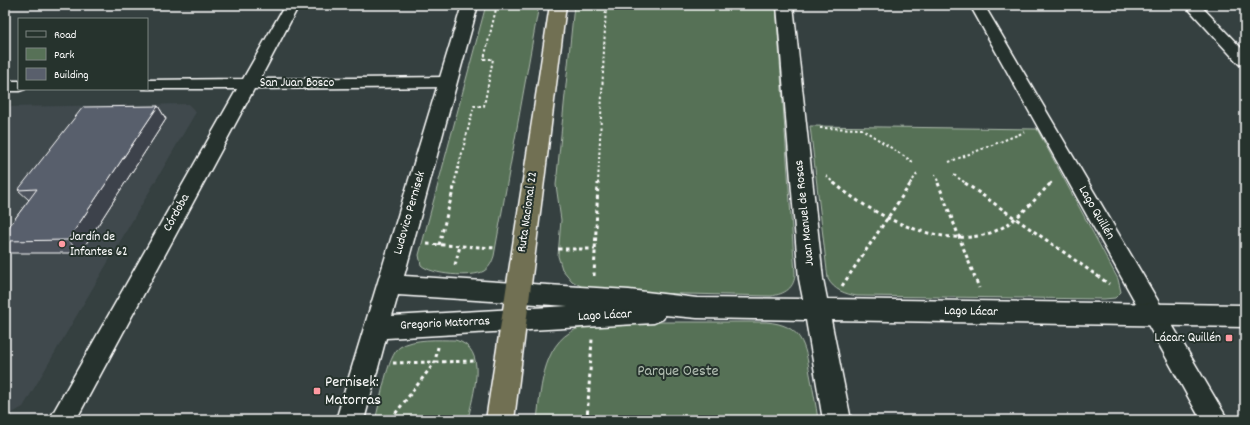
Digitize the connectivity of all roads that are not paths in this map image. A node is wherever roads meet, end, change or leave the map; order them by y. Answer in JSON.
{"nodes":[{"id":1,"x":292,"y":5,"type":"edge"},
{"id":2,"x":470,"y":5,"type":"edge"},
{"id":3,"x":558,"y":5,"type":"edge"},
{"id":4,"x":785,"y":5,"type":"edge"},
{"id":5,"x":977,"y":5,"type":"edge"},
{"id":6,"x":1192,"y":5,"type":"edge"},
{"id":7,"x":1245,"y":61,"type":"edge"},
{"id":8,"x":448,"y":82,"type":"junction"},
{"id":9,"x":248,"y":84,"type":"junction"},
{"id":10,"x":148,"y":85,"type":"edge"},
{"id":11,"x":5,"y":86,"type":"edge"},
{"id":12,"x":18,"y":86,"type":"edge"},
{"id":13,"x":389,"y":285,"type":"junction"},
{"id":14,"x":517,"y":293,"type":"junction"},
{"id":15,"x":696,"y":308,"type":"junction"},
{"id":16,"x":816,"y":310,"type":"junction"},
{"id":17,"x":1154,"y":314,"type":"junction"},
{"id":18,"x":1245,"y":316,"type":"edge"},
{"id":19,"x":513,"y":321,"type":"junction"},
{"id":20,"x":376,"y":328,"type":"junction"},
{"id":21,"x":62,"y":420,"type":"edge"},
{"id":22,"x":350,"y":420,"type":"edge"},
{"id":23,"x":500,"y":420,"type":"edge"},
{"id":24,"x":837,"y":420,"type":"edge"},
{"id":25,"x":1215,"y":420,"type":"edge"}],
"edges":[{"from":1,"to":9,"type":"street","name":"Córdoba"},
{"from":2,"to":8,"type":"main road","name":"Ludovico Pernisek"},
{"from":3,"to":14,"type":"highway","name":"Ruta Nacional 22"},
{"from":4,"to":16,"type":"main road","name":"Juan Manuel de Rosas"},
{"from":5,"to":17,"type":"street","name":"Lago Quillén"},
{"from":6,"to":7,"type":"street"},
{"from":8,"to":9,"type":"street","name":"San Juan Bosco"},
{"from":8,"to":13,"type":"main road","name":"Ludovico Pernisek"},
{"from":9,"to":10,"type":"street","name":"San Juan Bosco"},
{"from":9,"to":21,"type":"street","name":"Córdoba"},
{"from":11,"to":12,"type":"street"},
{"from":13,"to":14,"type":"main road"},
{"from":13,"to":20,"type":"main road","name":"Ludovico Pernisek"},
{"from":14,"to":15,"type":"main road","name":"Lago Lácar"},
{"from":14,"to":19,"type":"highway","name":"Ruta Nacional 22"},
{"from":15,"to":16,"type":"main road","name":"Lago Lácar"},
{"from":15,"to":19,"type":"main road","name":"Lago Lácar"},
{"from":16,"to":17,"type":"main road","name":"Lago Lácar"},
{"from":16,"to":24,"type":"main road","name":"Juan Manuel de Rosas"},
{"from":17,"to":18,"type":"main road","name":"Lago Lácar"},
{"from":17,"to":25,"type":"street","name":"Lago Quillén"},
{"from":19,"to":20,"type":"main road","name":"Gregorio Matorras"},
{"from":19,"to":23,"type":"highway","name":"Ruta Nacional 22"},
{"from":20,"to":22,"type":"main road","name":"Ludovico Pernisek"}]}
